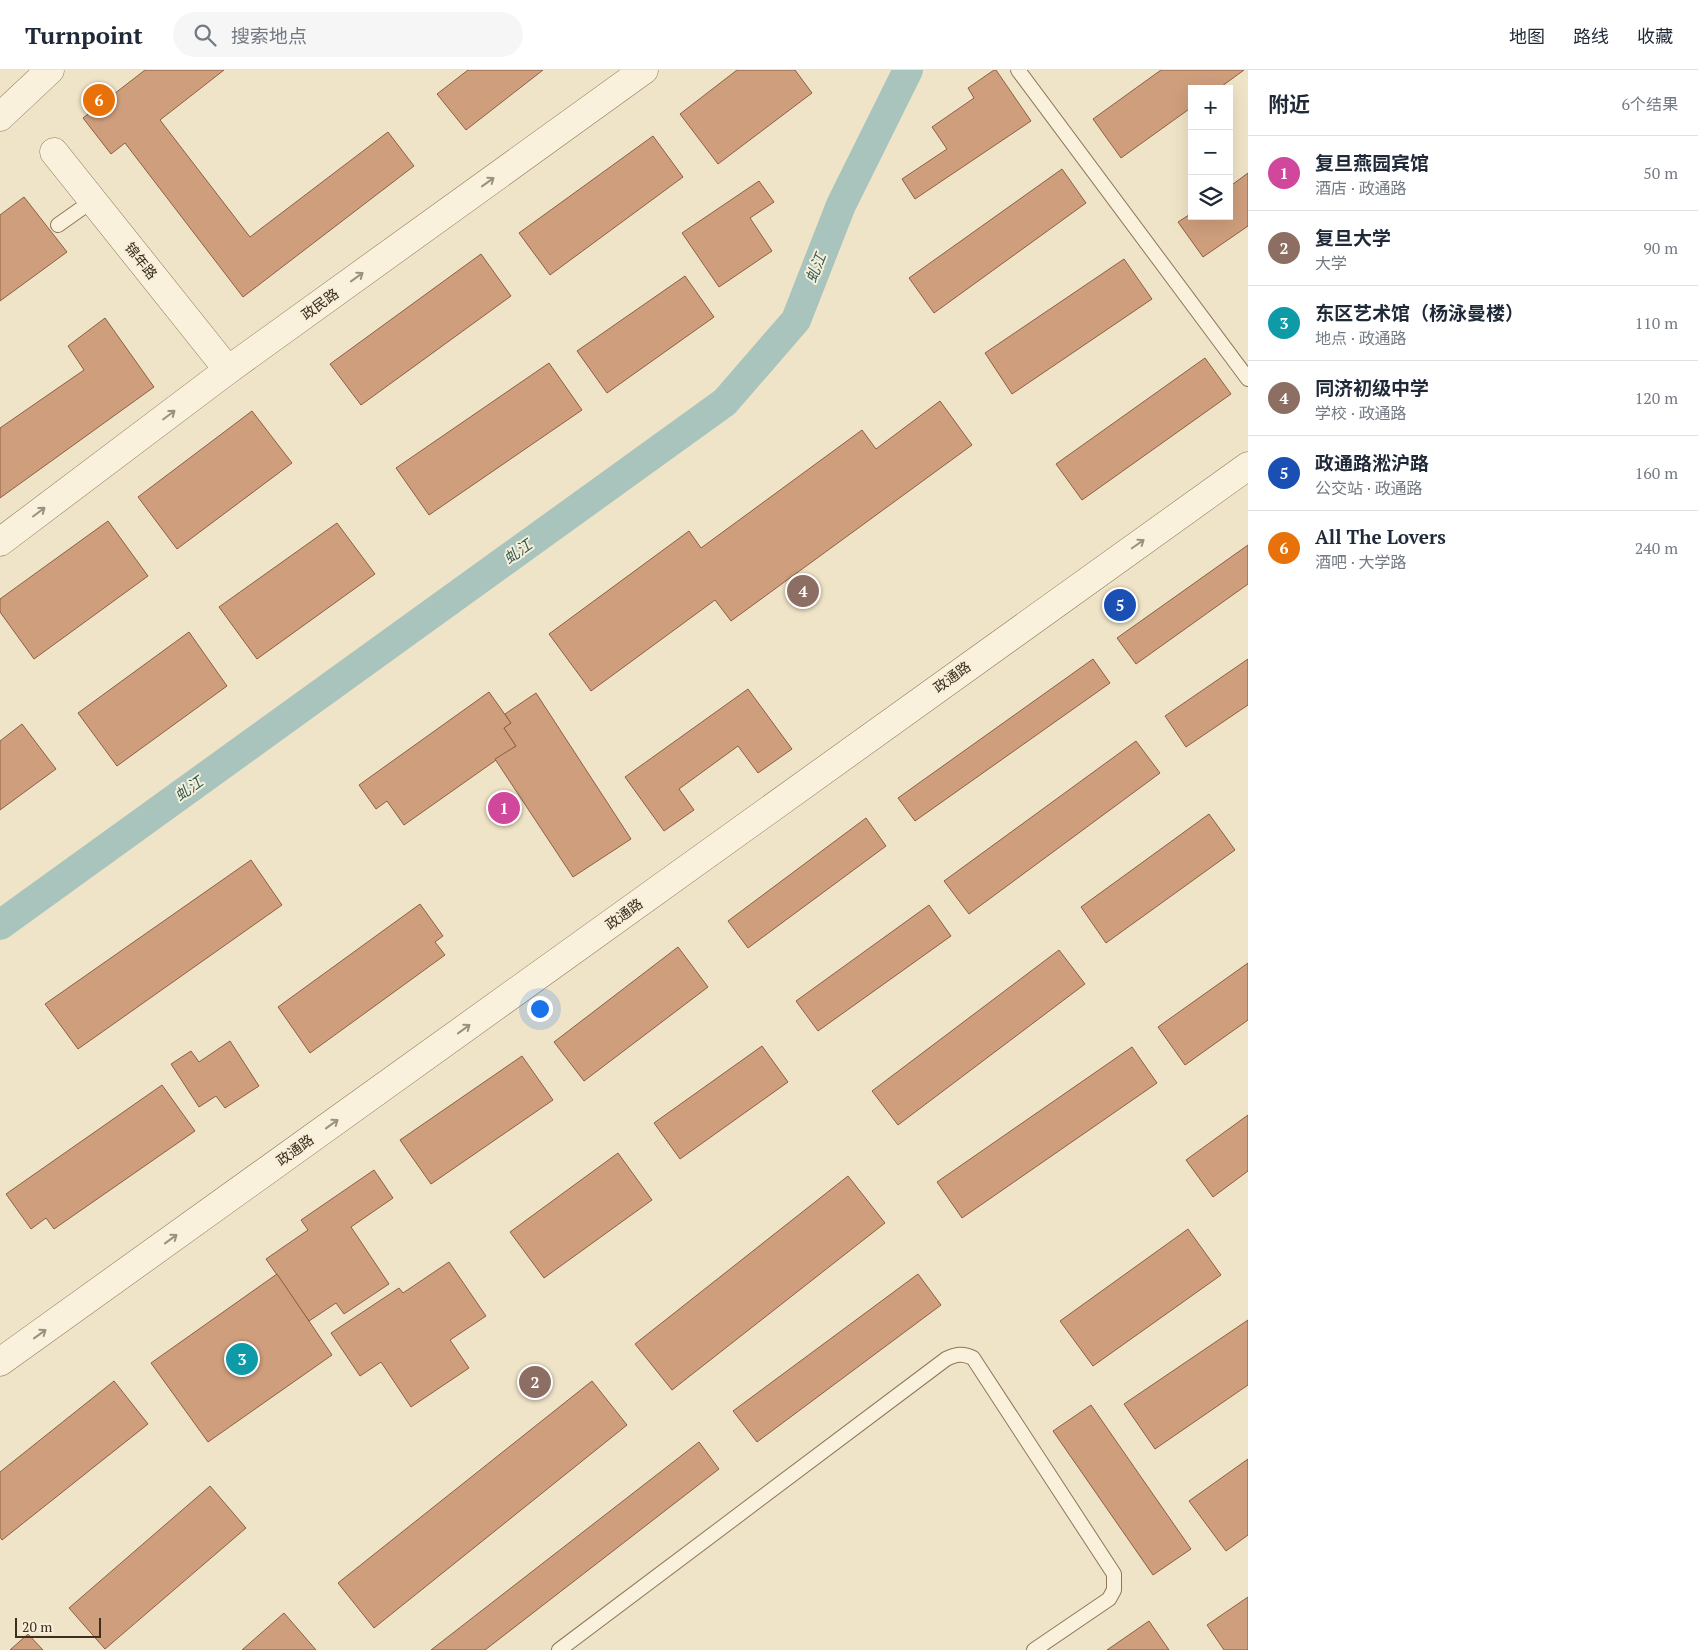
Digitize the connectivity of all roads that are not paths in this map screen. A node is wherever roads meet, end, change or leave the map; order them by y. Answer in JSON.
{"nodes":[{"id":1,"x":50,"y":70,"type":"edge"},
{"id":2,"x":644,"y":70,"type":"edge"},
{"id":3,"x":1018,"y":70,"type":"edge"},
{"id":4,"x":0,"y":117,"type":"edge"},
{"id":5,"x":54,"y":152,"type":"dead end"},
{"id":6,"x":92,"y":201,"type":"junction"},
{"id":7,"x":58,"y":225,"type":"dead end"},
{"id":8,"x":228,"y":370,"type":"junction"},
{"id":9,"x":1248,"y":379,"type":"edge"},
{"id":10,"x":1248,"y":466,"type":"edge"},
{"id":11,"x":0,"y":542,"type":"edge"},
{"id":12,"x":0,"y":1362,"type":"edge"},
{"id":13,"x":559,"y":1650,"type":"edge"},
{"id":14,"x":1034,"y":1650,"type":"edge"}],
"edges":[{"from":1,"to":4,"type":"street"},
{"from":8,"to":2,"type":"street","name":"政民路","one_way":true},
{"from":3,"to":9,"type":"lane"},
{"from":5,"to":6,"type":"street","name":"锦年路"},
{"from":6,"to":7,"type":"lane"},
{"from":6,"to":8,"type":"street","name":"锦年路"},
{"from":11,"to":8,"type":"street","name":"政民路","one_way":true},
{"from":12,"to":10,"type":"street","name":"政通路","one_way":true},
{"from":13,"to":14,"type":"lane"}]}
